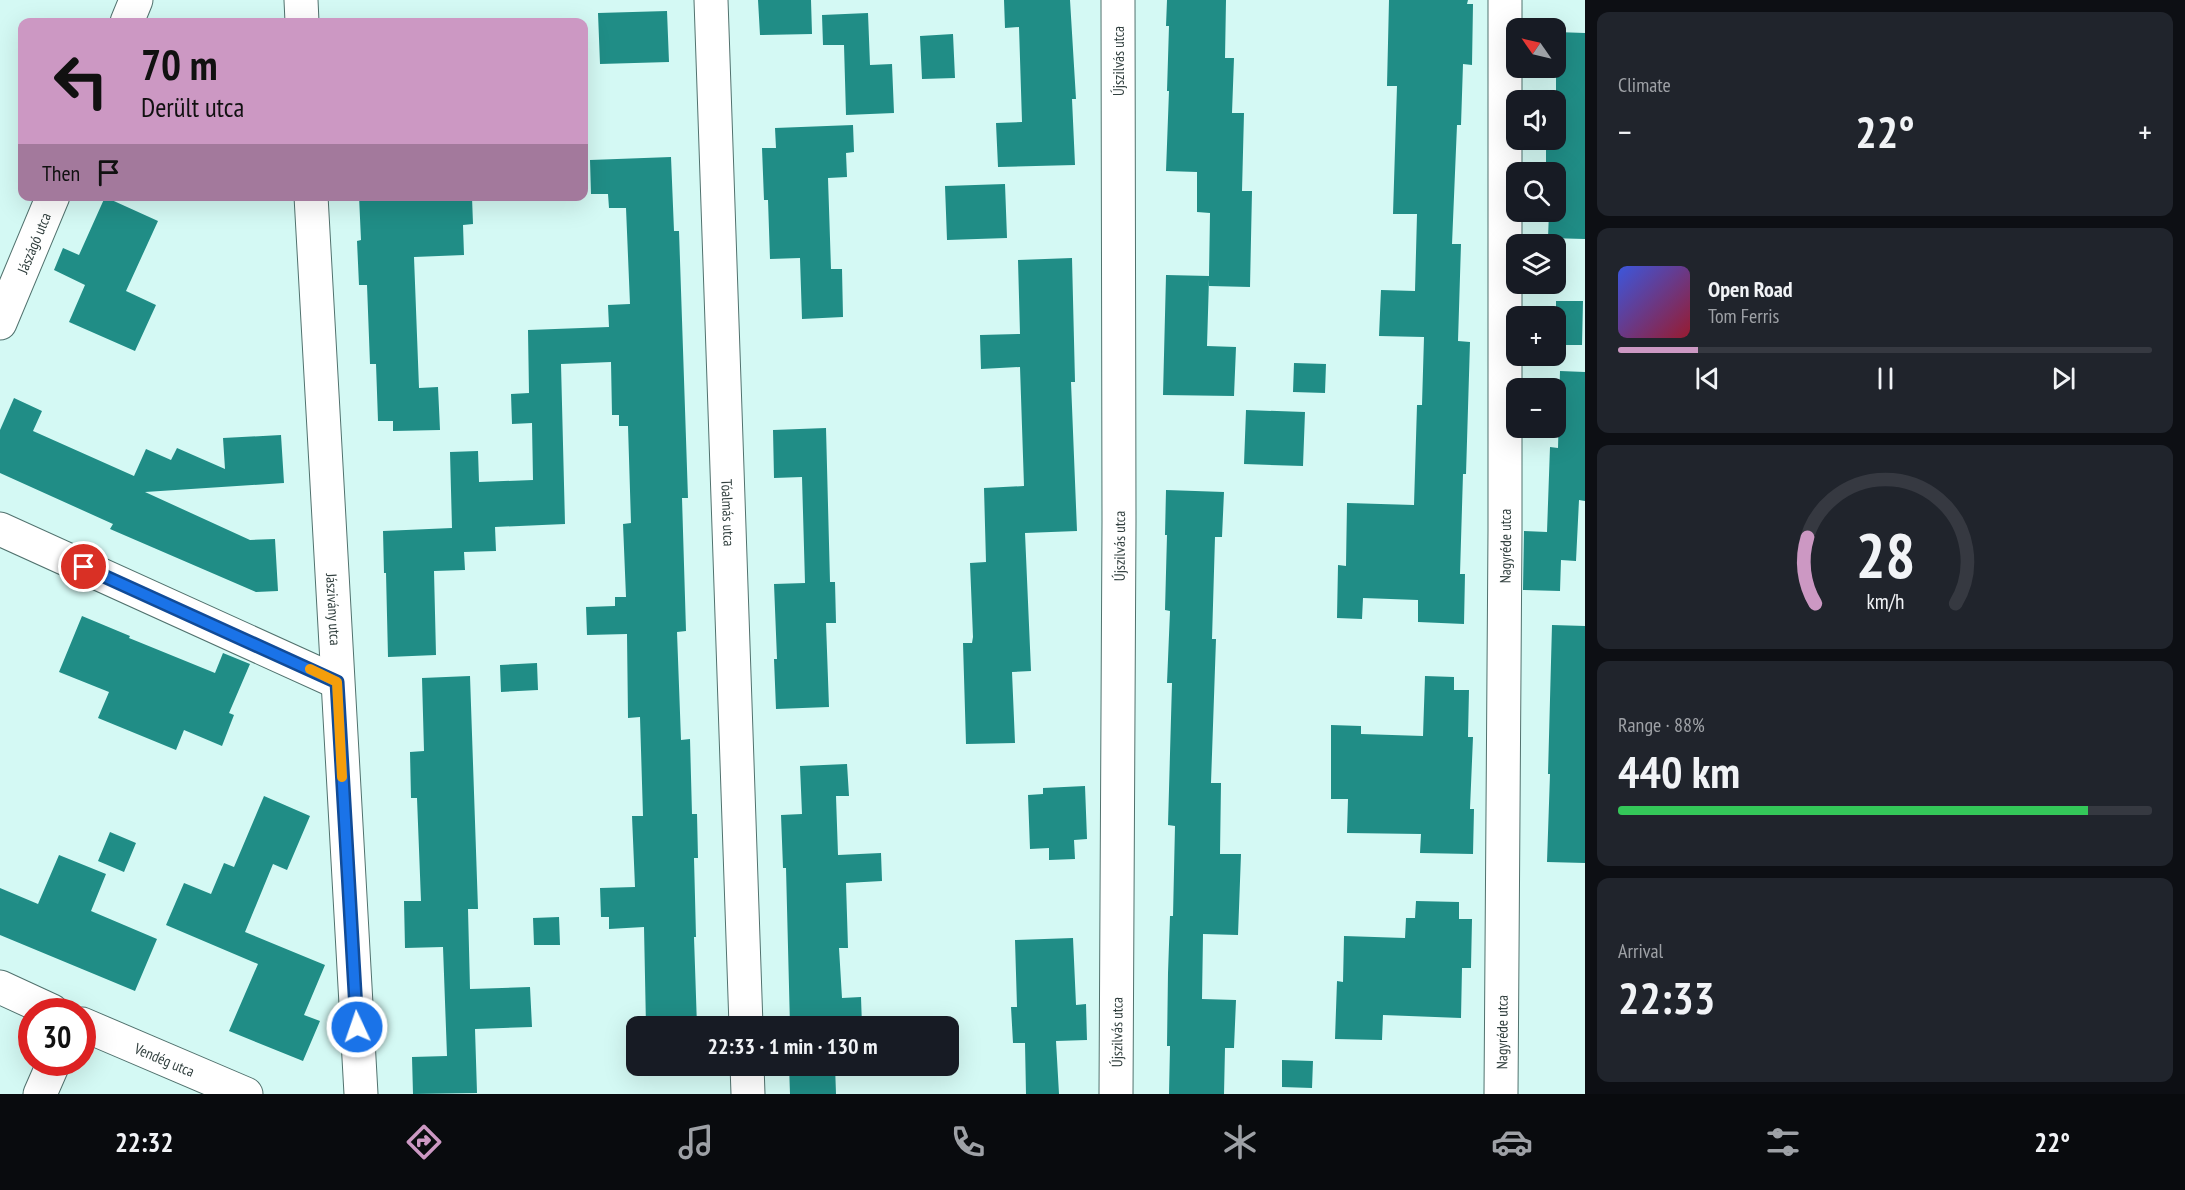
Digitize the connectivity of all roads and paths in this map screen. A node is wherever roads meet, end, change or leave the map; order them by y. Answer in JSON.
{"nodes":[{"id":1,"x":136,"y":0,"type":"edge"},
{"id":2,"x":301,"y":0,"type":"edge"},
{"id":3,"x":711,"y":0,"type":"edge"},
{"id":4,"x":1118,"y":0,"type":"edge"},
{"id":5,"x":1505,"y":0,"type":"edge"},
{"id":6,"x":129,"y":18,"type":"edge"},
{"id":7,"x":302,"y":18,"type":"edge"},
{"id":8,"x":51,"y":201,"type":"edge"},
{"id":9,"x":311,"y":201,"type":"edge"},
{"id":10,"x":0,"y":323,"type":"edge"},
{"id":11,"x":0,"y":529,"type":"edge"},
{"id":12,"x":337,"y":682,"type":"junction"},
{"id":13,"x":0,"y":987,"type":"edge"},
{"id":14,"x":24,"y":998,"type":"edge"},
{"id":15,"x":746,"y":1016,"type":"edge"},
{"id":16,"x":96,"y":1030,"type":"edge"},
{"id":17,"x":48,"y":1076,"type":"edge"},
{"id":18,"x":747,"y":1076,"type":"edge"},
{"id":19,"x":40,"y":1094,"type":"edge"},
{"id":20,"x":246,"y":1094,"type":"edge"},
{"id":21,"x":361,"y":1094,"type":"edge"},
{"id":22,"x":748,"y":1094,"type":"edge"},
{"id":23,"x":1116,"y":1094,"type":"edge"},
{"id":24,"x":1501,"y":1094,"type":"edge"}],
"edges":[{"from":1,"to":6,"type":"street"},
{"from":2,"to":7,"type":"street"},
{"from":3,"to":15,"type":"street","name":"Tóalmás utca"},
{"from":4,"to":23,"type":"street","name":"Újszilvás utca"},
{"from":5,"to":24,"type":"street","name":"Nagyréde utca"},
{"from":8,"to":10,"type":"street","name":"Jászágó utca"},
{"from":9,"to":12,"type":"street","name":"Jászivány utca"},
{"from":11,"to":12,"type":"street"},
{"from":12,"to":21,"type":"street","name":"Jászivány utca"},
{"from":13,"to":14,"type":"street"},
{"from":16,"to":20,"type":"street","name":"Vendég utca"},
{"from":17,"to":19,"type":"street"},
{"from":18,"to":22,"type":"street"}]}
